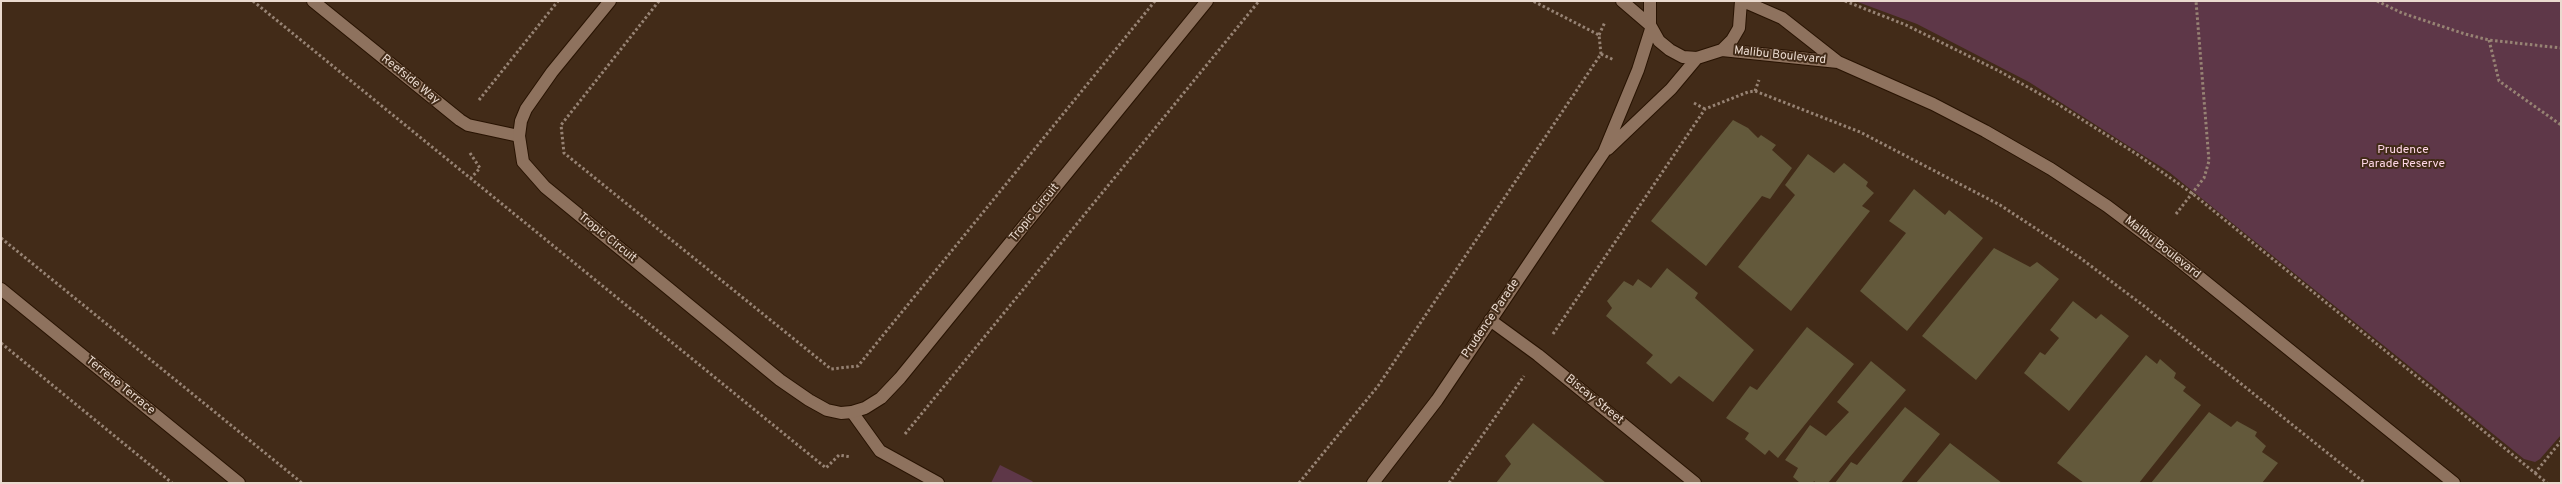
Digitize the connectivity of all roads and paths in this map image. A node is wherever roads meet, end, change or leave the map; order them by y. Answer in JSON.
{"nodes":[{"id":1,"x":253,"y":1,"type":"edge"},
{"id":2,"x":313,"y":1,"type":"edge"},
{"id":3,"x":558,"y":1,"type":"edge"},
{"id":4,"x":610,"y":1,"type":"edge"},
{"id":5,"x":659,"y":1,"type":"edge"},
{"id":6,"x":1156,"y":1,"type":"edge"},
{"id":7,"x":1207,"y":1,"type":"edge"},
{"id":8,"x":1259,"y":1,"type":"edge"},
{"id":9,"x":1533,"y":1,"type":"edge"},
{"id":10,"x":1622,"y":1,"type":"edge"},
{"id":11,"x":1650,"y":1,"type":"edge"},
{"id":12,"x":1742,"y":1,"type":"edge"},
{"id":13,"x":1845,"y":1,"type":"edge"},
{"id":14,"x":2196,"y":1,"type":"edge"},
{"id":15,"x":2377,"y":1,"type":"edge"},
{"id":16,"x":1651,"y":27,"type":"junction"},
{"id":17,"x":2489,"y":40,"type":"junction"},
{"id":18,"x":2561,"y":48,"type":"edge"},
{"id":19,"x":1722,"y":50,"type":"junction"},
{"id":20,"x":1697,"y":58,"type":"junction"},
{"id":21,"x":1838,"y":62,"type":"junction"},
{"id":22,"x":468,"y":125,"type":"junction"},
{"id":23,"x":2561,"y":125,"type":"edge"},
{"id":24,"x":519,"y":136,"type":"junction"},
{"id":25,"x":1604,"y":152,"type":"junction"},
{"id":26,"x":471,"y":178,"type":"junction"},
{"id":27,"x":2193,"y":194,"type":"junction"},
{"id":28,"x":2176,"y":214,"type":"dead end"},
{"id":29,"x":1,"y":238,"type":"edge"},
{"id":30,"x":1,"y":289,"type":"edge"},
{"id":31,"x":1490,"y":320,"type":"junction"},
{"id":32,"x":1,"y":343,"type":"edge"},
{"id":33,"x":1538,"y":355,"type":"junction"},
{"id":34,"x":852,"y":412,"type":"junction"},
{"id":35,"x":2561,"y":441,"type":"edge"},
{"id":36,"x":880,"y":451,"type":"junction"},
{"id":37,"x":2535,"y":473,"type":"junction"},
{"id":38,"x":172,"y":483,"type":"edge"},
{"id":39,"x":239,"y":483,"type":"edge"},
{"id":40,"x":302,"y":483,"type":"edge"},
{"id":41,"x":938,"y":483,"type":"edge"},
{"id":42,"x":1299,"y":483,"type":"edge"},
{"id":43,"x":1373,"y":483,"type":"edge"},
{"id":44,"x":1449,"y":483,"type":"edge"},
{"id":45,"x":1695,"y":483,"type":"edge"},
{"id":46,"x":2365,"y":483,"type":"edge"},
{"id":47,"x":2454,"y":483,"type":"edge"},
{"id":48,"x":2547,"y":483,"type":"edge"}],
"edges":[{"from":1,"to":26,"type":"path"},
{"from":2,"to":22,"type":"street","name":"Reefside Way"},
{"from":3,"to":22,"type":"path"},
{"from":4,"to":24,"type":"street","name":"Tropic Circuit"},
{"from":5,"to":6,"type":"path"},
{"from":7,"to":34,"type":"street","name":"Tropic Circuit"},
{"from":8,"to":36,"type":"path"},
{"from":9,"to":42,"type":"path"},
{"from":10,"to":16,"type":"street"},
{"from":11,"to":16,"type":"street","name":"Prudence Parade"},
{"from":12,"to":19,"type":"street"},
{"from":12,"to":21,"type":"street","name":"Malibu Boulevard"},
{"from":13,"to":27,"type":"path"},
{"from":14,"to":27,"type":"path"},
{"from":15,"to":17,"type":"path"},
{"from":16,"to":20,"type":"street"},
{"from":16,"to":25,"type":"street","name":"Prudence Parade"},
{"from":17,"to":18,"type":"path"},
{"from":17,"to":23,"type":"path"},
{"from":19,"to":20,"type":"street"},
{"from":19,"to":21,"type":"street","name":"Malibu Boulevard"},
{"from":20,"to":25,"type":"street","name":"Prudence Parade"},
{"from":21,"to":47,"type":"street","name":"Malibu Boulevard"},
{"from":22,"to":24,"type":"street","name":"Reefside Way"},
{"from":22,"to":26,"type":"path"},
{"from":24,"to":34,"type":"street","name":"Tropic Circuit"},
{"from":25,"to":31,"type":"street","name":"Prudence Parade"},
{"from":26,"to":36,"type":"path"},
{"from":27,"to":28,"type":"path"},
{"from":27,"to":37,"type":"path"},
{"from":29,"to":40,"type":"path"},
{"from":30,"to":39,"type":"street","name":"Terrene Terrace"},
{"from":31,"to":33,"type":"street","name":"Biscay Street"},
{"from":31,"to":43,"type":"street","name":"Prudence Parade"},
{"from":32,"to":38,"type":"path"},
{"from":33,"to":44,"type":"path"},
{"from":33,"to":45,"type":"street","name":"Biscay Street"},
{"from":33,"to":46,"type":"path"},
{"from":34,"to":36,"type":"street"},
{"from":35,"to":37,"type":"path"},
{"from":36,"to":41,"type":"street"},
{"from":37,"to":48,"type":"path"}]}
